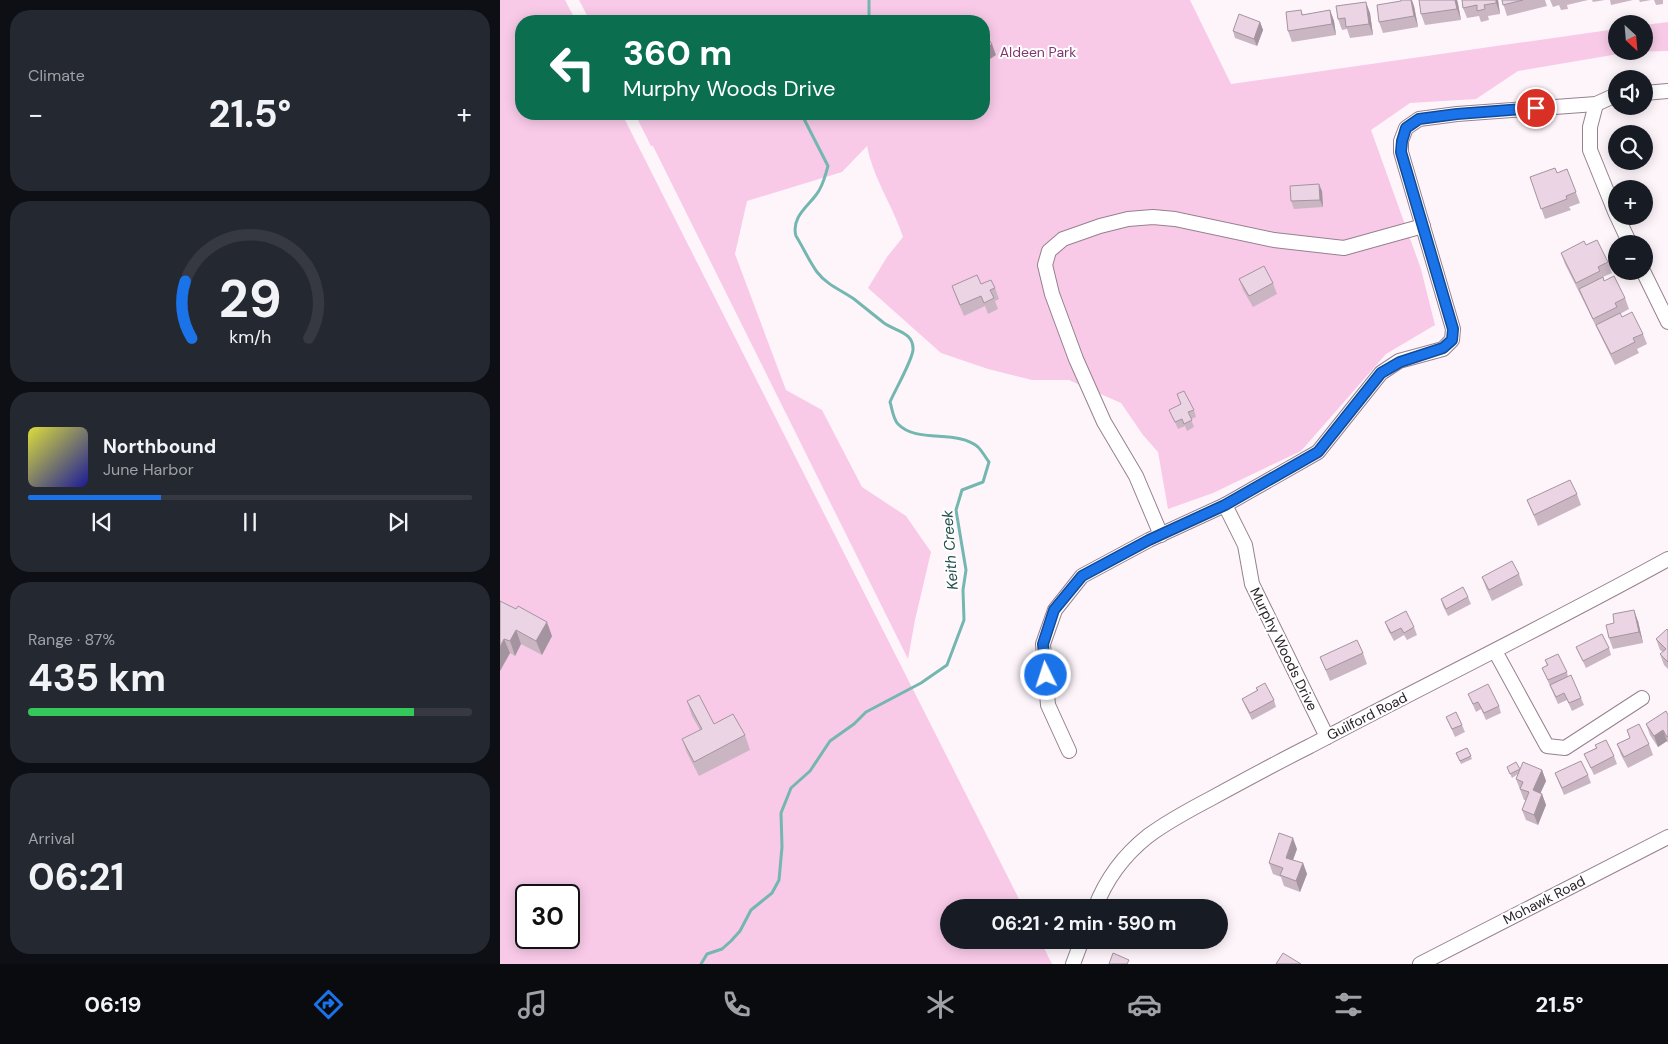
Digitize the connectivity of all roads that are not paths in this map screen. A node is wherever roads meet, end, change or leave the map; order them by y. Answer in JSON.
{"nodes":[{"id":1,"x":1668,"y":91,"type":"edge"},
{"id":2,"x":1653,"y":92,"type":"edge"},
{"id":3,"x":1608,"y":99,"type":"edge"},
{"id":4,"x":1596,"y":104,"type":"junction"},
{"id":5,"x":1608,"y":193,"type":"edge"},
{"id":6,"x":1423,"y":226,"type":"junction"},
{"id":7,"x":1647,"y":280,"type":"edge"},
{"id":8,"x":1668,"y":322,"type":"edge"},
{"id":9,"x":1225,"y":505,"type":"junction"},
{"id":10,"x":1161,"y":535,"type":"junction"},
{"id":11,"x":1668,"y":559,"type":"edge"},
{"id":12,"x":1495,"y":651,"type":"junction"},
{"id":13,"x":1642,"y":698,"type":"dead end"},
{"id":14,"x":1327,"y":737,"type":"junction"},
{"id":15,"x":1069,"y":751,"type":"dead end"},
{"id":16,"x":1668,"y":837,"type":"edge"},
{"id":17,"x":1099,"y":899,"type":"edge"},
{"id":18,"x":1079,"y":949,"type":"edge"},
{"id":19,"x":1073,"y":964,"type":"edge"},
{"id":20,"x":1420,"y":964,"type":"edge"}],
"edges":[{"from":1,"to":2,"type":"street"},
{"from":3,"to":4,"type":"street"},
{"from":4,"to":5,"type":"street"},
{"from":4,"to":6,"type":"street"},
{"from":6,"to":9,"type":"street"},
{"from":6,"to":10,"type":"street"},
{"from":7,"to":8,"type":"street"},
{"from":9,"to":10,"type":"street"},
{"from":9,"to":14,"type":"street","name":"Murphy Woods Drive"},
{"from":10,"to":15,"type":"street"},
{"from":11,"to":12,"type":"street","name":"Guilford Road"},
{"from":12,"to":13,"type":"street"},
{"from":12,"to":14,"type":"street","name":"Guilford Road"},
{"from":14,"to":17,"type":"street","name":"Guilford Road"},
{"from":16,"to":20,"type":"street","name":"Mohawk Road"},
{"from":18,"to":19,"type":"street"}]}
